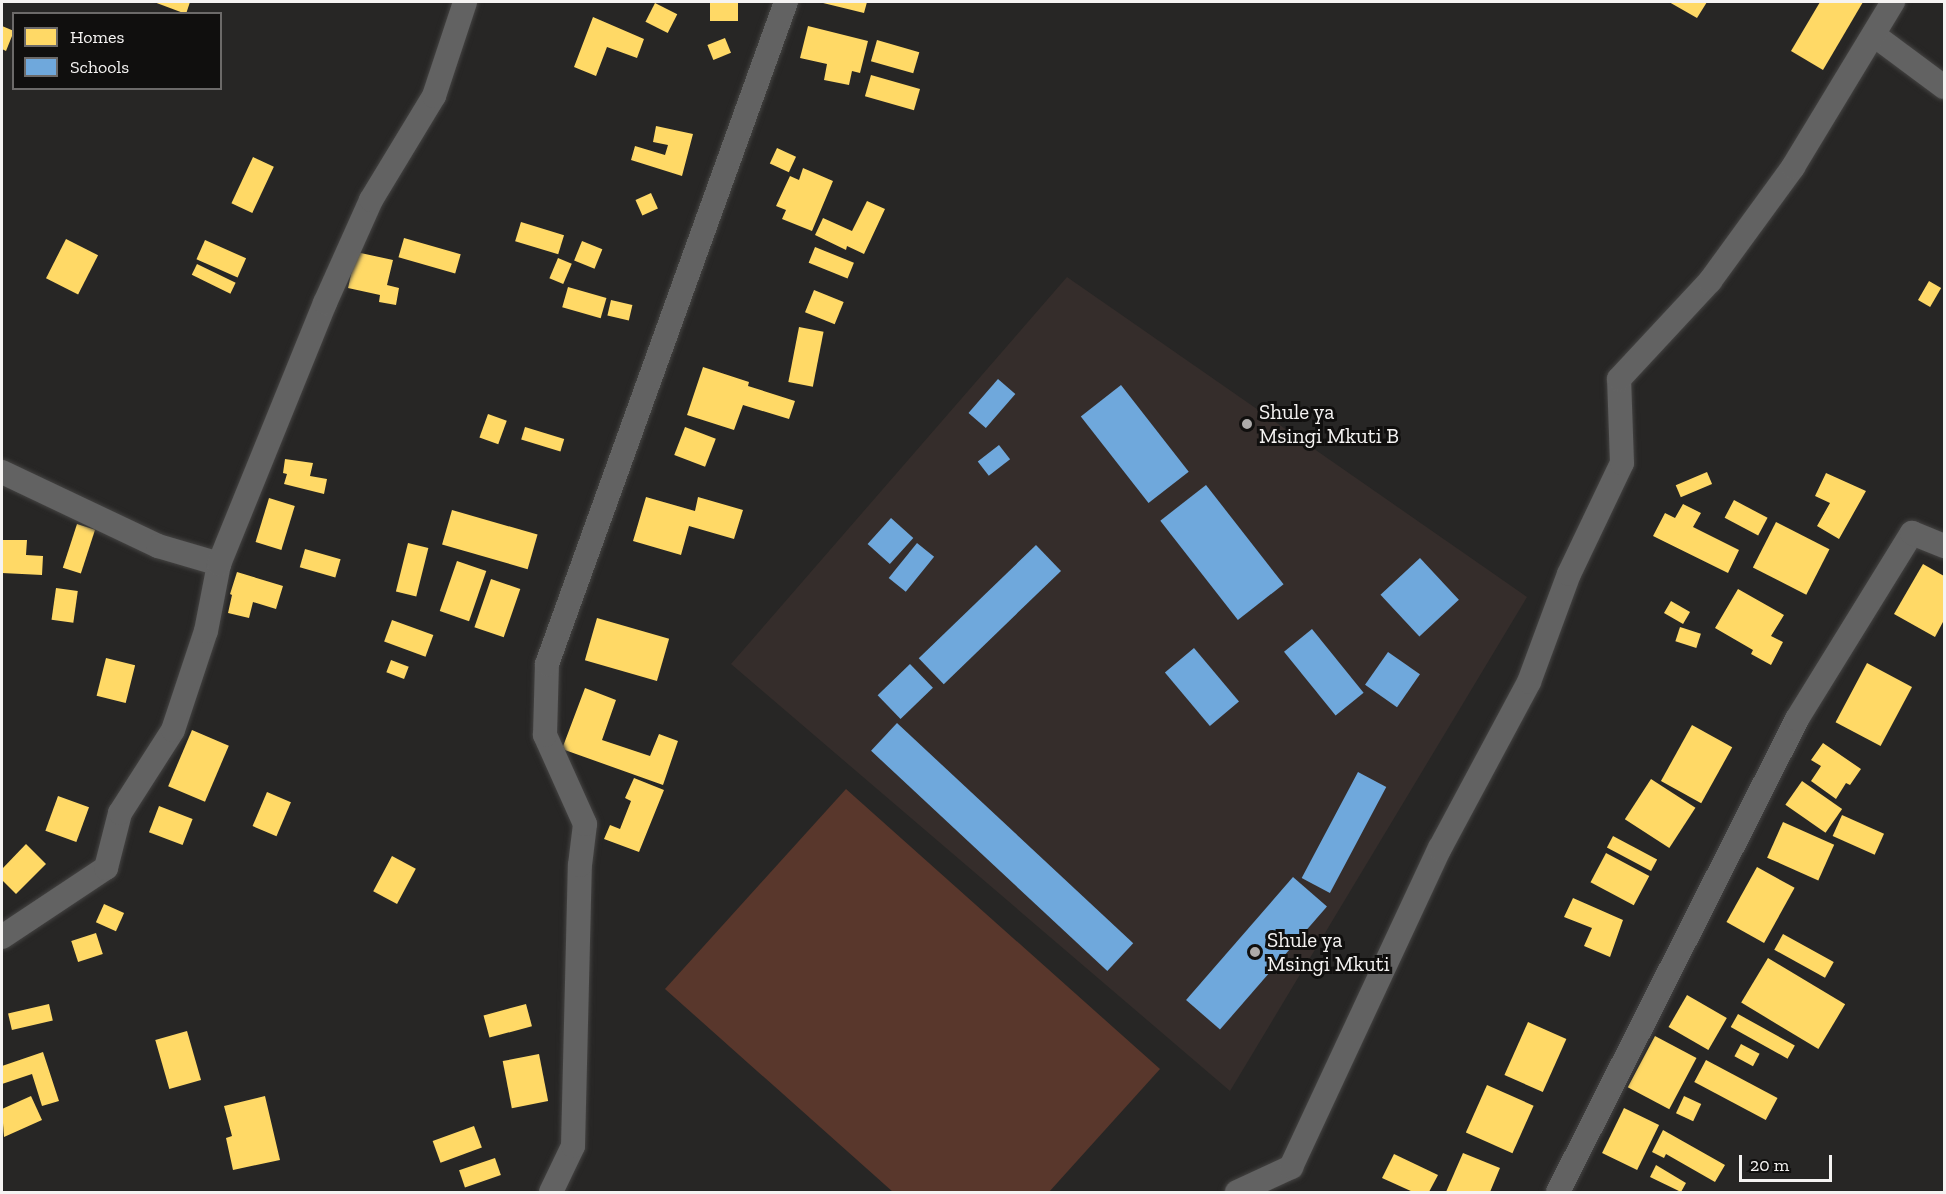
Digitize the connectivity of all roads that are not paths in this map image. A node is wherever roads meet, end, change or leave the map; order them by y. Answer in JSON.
{"nodes":[{"id":1,"x":465,"y":2,"type":"edge"},
{"id":2,"x":786,"y":2,"type":"edge"},
{"id":3,"x":1893,"y":2,"type":"edge"},
{"id":4,"x":1874,"y":35,"type":"junction"},
{"id":5,"x":1944,"y":87,"type":"edge"},
{"id":6,"x":2,"y":472,"type":"edge"},
{"id":7,"x":1944,"y":546,"type":"edge"},
{"id":8,"x":219,"y":564,"type":"junction"},
{"id":9,"x":2,"y":937,"type":"edge"},
{"id":10,"x":550,"y":1192,"type":"edge"},
{"id":11,"x":1237,"y":1192,"type":"edge"},
{"id":12,"x":1558,"y":1192,"type":"edge"}],
"edges":[{"from":1,"to":8,"type":"street"},
{"from":2,"to":10,"type":"street"},
{"from":3,"to":4,"type":"street"},
{"from":4,"to":5,"type":"street"},
{"from":4,"to":11,"type":"street"},
{"from":6,"to":8,"type":"street"},
{"from":7,"to":12,"type":"street"},
{"from":8,"to":9,"type":"street"}]}
